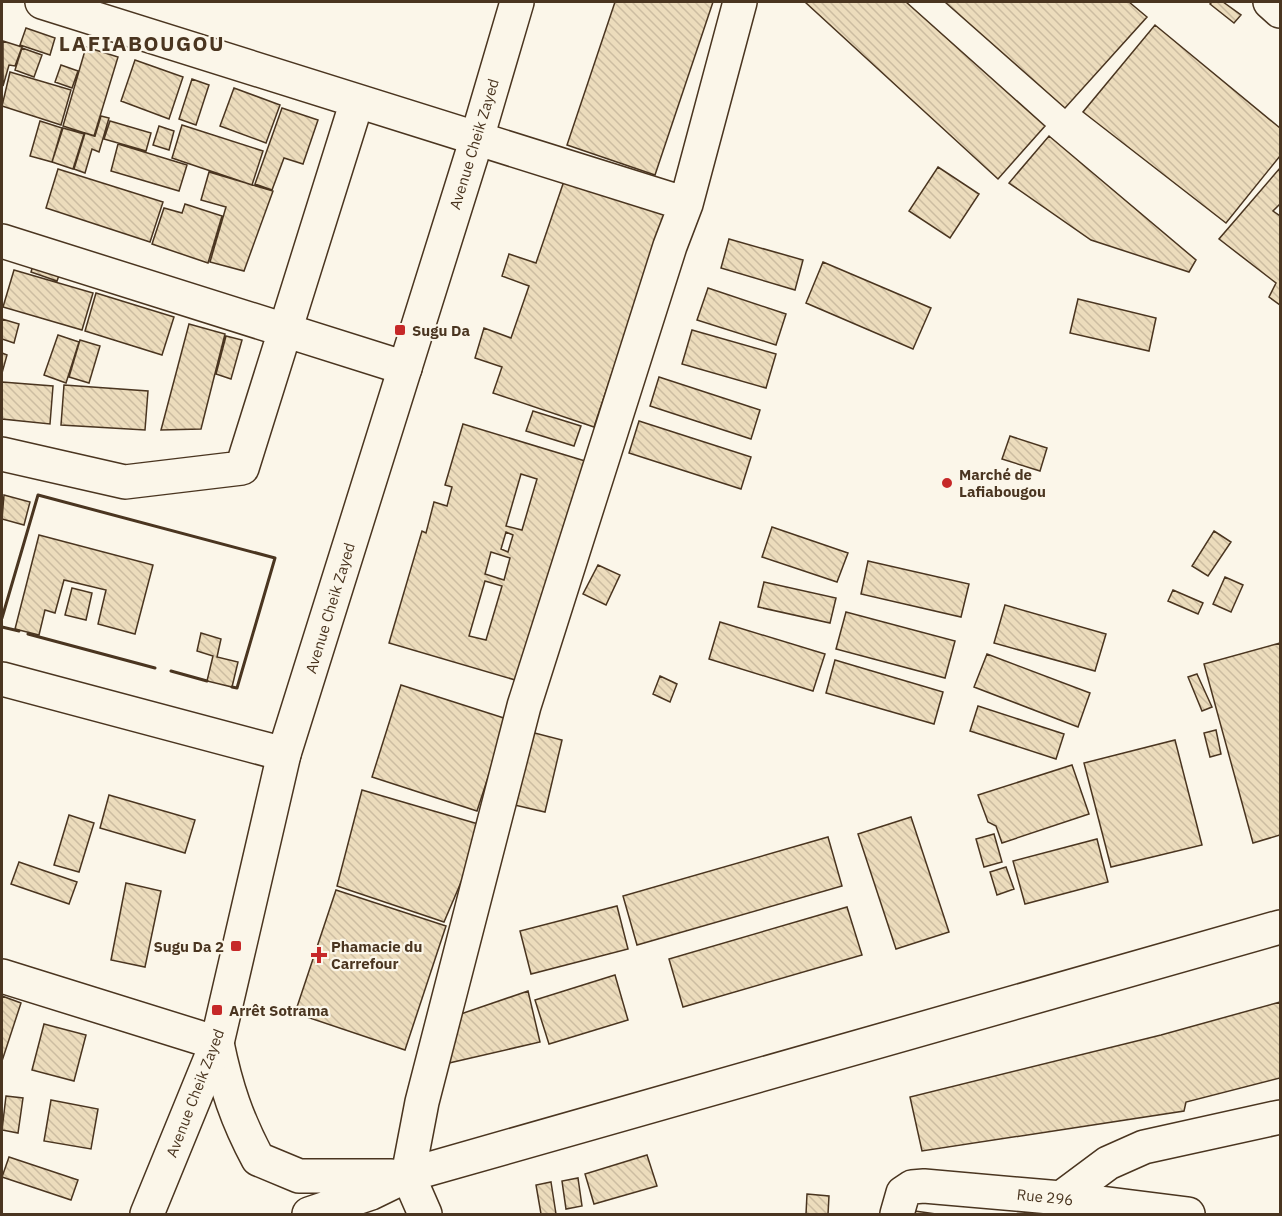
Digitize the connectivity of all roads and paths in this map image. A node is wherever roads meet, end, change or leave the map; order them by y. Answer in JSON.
{"nodes":[{"id":1,"x":42,"y":2,"type":"edge"},
{"id":2,"x":517,"y":2,"type":"edge"},
{"id":3,"x":740,"y":2,"type":"edge"},
{"id":4,"x":1270,"y":2,"type":"edge"},
{"id":5,"x":1281,"y":11,"type":"edge"},
{"id":6,"x":357,"y":101,"type":"junction"},
{"id":7,"x":477,"y":138,"type":"junction"},
{"id":8,"x":686,"y":204,"type":"junction"},
{"id":9,"x":2,"y":242,"type":"edge"},
{"id":10,"x":285,"y":330,"type":"junction"},
{"id":11,"x":405,"y":368,"type":"junction"},
{"id":12,"x":2,"y":454,"type":"edge"},
{"id":13,"x":2,"y":679,"type":"edge"},
{"id":14,"x":284,"y":754,"type":"junction"},
{"id":15,"x":1281,"y":927,"type":"edge"},
{"id":16,"x":2,"y":975,"type":"edge"},
{"id":17,"x":217,"y":1043,"type":"junction"},
{"id":18,"x":1281,"y":1117,"type":"edge"},
{"id":19,"x":408,"y":1175,"type":"junction"},
{"id":20,"x":1060,"y":1198,"type":"junction"},
{"id":21,"x":900,"y":1204,"type":"edge"},
{"id":22,"x":147,"y":1215,"type":"edge"},
{"id":23,"x":309,"y":1215,"type":"edge"},
{"id":24,"x":425,"y":1215,"type":"edge"},
{"id":25,"x":1188,"y":1215,"type":"edge"}],
"edges":[{"from":1,"to":6,"type":"street"},
{"from":2,"to":7,"type":"street","name":"Avenue Cheik Zayed"},
{"from":3,"to":8,"type":"street"},
{"from":4,"to":5,"type":"street"},
{"from":6,"to":7,"type":"street"},
{"from":6,"to":10,"type":"street"},
{"from":7,"to":8,"type":"street"},
{"from":7,"to":11,"type":"street","name":"Avenue Cheik Zayed"},
{"from":8,"to":19,"type":"street"},
{"from":9,"to":10,"type":"street"},
{"from":10,"to":11,"type":"street"},
{"from":10,"to":12,"type":"street"},
{"from":11,"to":14,"type":"street","name":"Avenue Cheik Zayed"},
{"from":13,"to":14,"type":"street"},
{"from":14,"to":17,"type":"street","name":"Avenue Cheik Zayed"},
{"from":15,"to":19,"type":"street"},
{"from":16,"to":17,"type":"street"},
{"from":17,"to":19,"type":"street"},
{"from":17,"to":22,"type":"street","name":"Avenue Cheik Zayed"},
{"from":18,"to":20,"type":"street"},
{"from":19,"to":23,"type":"street"},
{"from":19,"to":24,"type":"street"},
{"from":20,"to":21,"type":"street","name":"Rue 296"},
{"from":20,"to":25,"type":"street","name":"Rue 296"}]}
